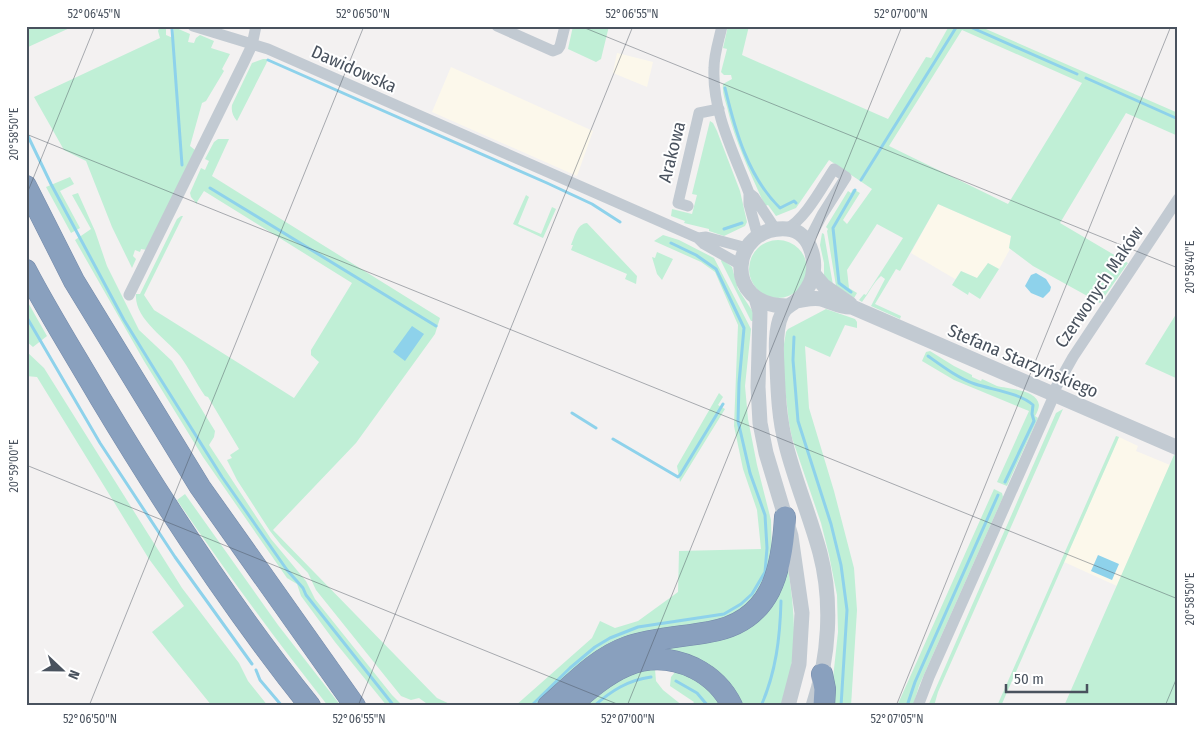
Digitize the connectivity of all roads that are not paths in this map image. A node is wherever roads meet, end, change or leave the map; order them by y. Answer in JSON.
{"nodes":[{"id":1,"x":193,"y":26,"type":"edge"},
{"id":2,"x":256,"y":26,"type":"edge"},
{"id":3,"x":565,"y":26,"type":"edge"},
{"id":4,"x":722,"y":26,"type":"edge"},
{"id":5,"x":504,"y":28,"type":"edge"},
{"id":6,"x":252,"y":45,"type":"junction"},
{"id":7,"x":718,"y":109,"type":"junction"},
{"id":8,"x":26,"y":186,"type":"edge"},
{"id":9,"x":749,"y":193,"type":"junction"},
{"id":10,"x":1178,"y":200,"type":"edge"},
{"id":11,"x":688,"y":206,"type":"dead end"},
{"id":12,"x":781,"y":230,"type":"junction"},
{"id":13,"x":758,"y":237,"type":"junction"},
{"id":14,"x":698,"y":238,"type":"junction"},
{"id":15,"x":808,"y":242,"type":"junction"},
{"id":16,"x":746,"y":248,"type":"junction"},
{"id":17,"x":741,"y":264,"type":"junction"},
{"id":18,"x":26,"y":270,"type":"edge"},
{"id":19,"x":813,"y":273,"type":"junction"},
{"id":20,"x":129,"y":295,"type":"dead end"},
{"id":21,"x":756,"y":298,"type":"junction"},
{"id":22,"x":792,"y":304,"type":"junction"},
{"id":23,"x":852,"y":307,"type":"junction"},
{"id":24,"x":1054,"y":395,"type":"junction"},
{"id":25,"x":1178,"y":448,"type":"edge"},
{"id":26,"x":785,"y":517,"type":"junction"},
{"id":27,"x":822,"y":674,"type":"junction"},
{"id":28,"x":350,"y":699,"type":"edge"},
{"id":29,"x":310,"y":706,"type":"edge"},
{"id":30,"x":362,"y":706,"type":"edge"},
{"id":31,"x":548,"y":706,"type":"edge"},
{"id":32,"x":570,"y":706,"type":"edge"},
{"id":33,"x":732,"y":706,"type":"edge"},
{"id":34,"x":788,"y":706,"type":"edge"},
{"id":35,"x":813,"y":706,"type":"edge"},
{"id":36,"x":824,"y":706,"type":"edge"},
{"id":37,"x":918,"y":706,"type":"edge"}],
"edges":[{"from":1,"to":6,"type":"street","name":"Dawidowska"},
{"from":2,"to":6,"type":"street"},
{"from":3,"to":5,"type":"street"},
{"from":4,"to":7,"type":"street"},
{"from":6,"to":14,"type":"street","name":"Dawidowska"},
{"from":6,"to":20,"type":"street"},
{"from":7,"to":9,"type":"street"},
{"from":7,"to":11,"type":"street","name":"Arakowa"},
{"from":8,"to":28,"type":"highway"},
{"from":9,"to":12,"type":"street"},
{"from":9,"to":13,"type":"street"},
{"from":10,"to":24,"type":"street","name":"Czerwonych Maków"},
{"from":12,"to":13,"type":"street"},
{"from":12,"to":15,"type":"street"},
{"from":12,"to":15,"type":"street"},
{"from":13,"to":16,"type":"street"},
{"from":14,"to":16,"type":"street","name":"Dawidowska"},
{"from":14,"to":17,"type":"street","name":"Dawidowska"},
{"from":15,"to":19,"type":"street"},
{"from":16,"to":17,"type":"street"},
{"from":17,"to":21,"type":"street"},
{"from":18,"to":29,"type":"highway"},
{"from":19,"to":22,"type":"street"},
{"from":19,"to":23,"type":"street","name":"Stefana Starzyńskiego"},
{"from":21,"to":22,"type":"street"},
{"from":21,"to":26,"type":"street"},
{"from":22,"to":23,"type":"street","name":"Stefana Starzyńskiego"},
{"from":22,"to":27,"type":"street"},
{"from":23,"to":24,"type":"street","name":"Stefana Starzyńskiego"},
{"from":24,"to":25,"type":"street","name":"Stefana Starzyńskiego"},
{"from":24,"to":37,"type":"street","name":"Czerwonych Maków"},
{"from":26,"to":31,"type":"highway"},
{"from":26,"to":34,"type":"street"},
{"from":27,"to":35,"type":"street"},
{"from":27,"to":36,"type":"highway"},
{"from":28,"to":30,"type":"highway"},
{"from":32,"to":33,"type":"highway"}]}
